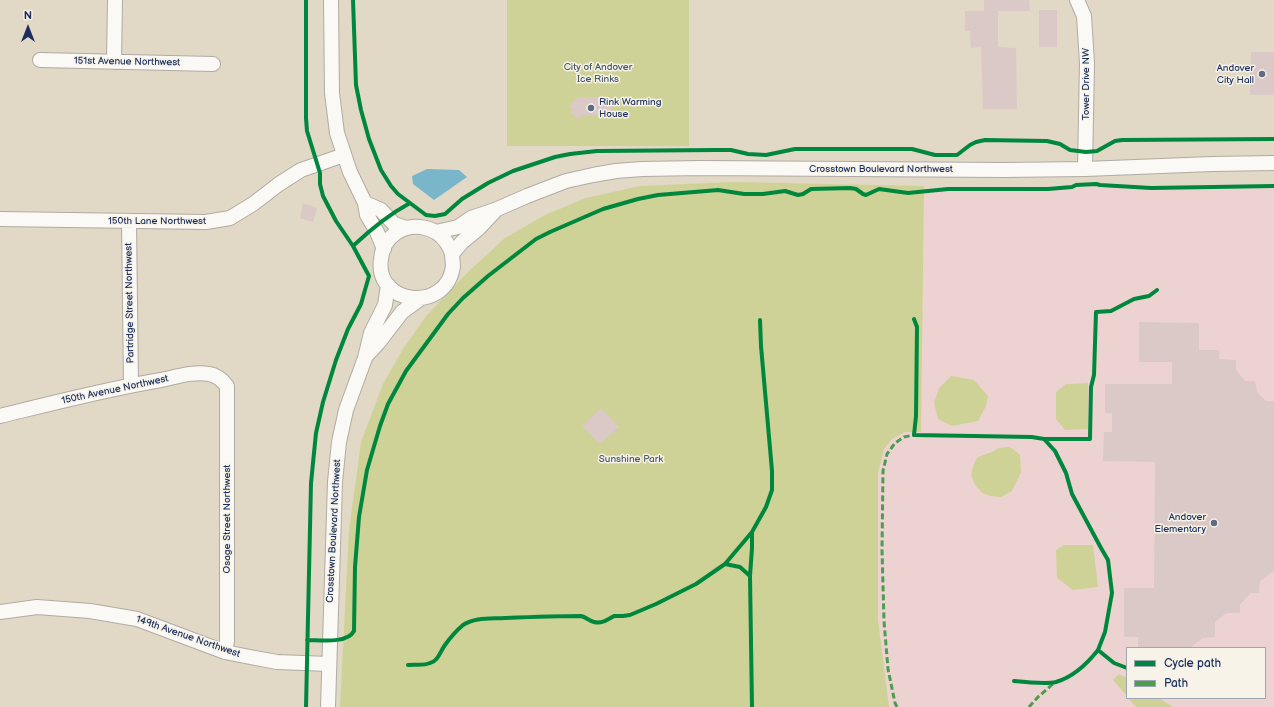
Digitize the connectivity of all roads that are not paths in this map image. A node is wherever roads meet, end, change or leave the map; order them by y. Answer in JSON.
{"nodes":[{"id":1,"x":115,"y":0,"type":"edge"},
{"id":2,"x":331,"y":0,"type":"edge"},
{"id":3,"x":1077,"y":0,"type":"edge"},
{"id":4,"x":40,"y":60,"type":"dead end"},
{"id":5,"x":114,"y":62,"type":"junction"},
{"id":6,"x":214,"y":64,"type":"dead end"},
{"id":7,"x":344,"y":155,"type":"junction"},
{"id":8,"x":1274,"y":163,"type":"edge"},
{"id":9,"x":1085,"y":169,"type":"junction"},
{"id":10,"x":365,"y":203,"type":"junction"},
{"id":11,"x":495,"y":210,"type":"junction"},
{"id":12,"x":0,"y":219,"type":"edge"},
{"id":13,"x":129,"y":221,"type":"junction"},
{"id":14,"x":406,"y":228,"type":"junction"},
{"id":15,"x":436,"y":232,"type":"junction"},
{"id":16,"x":384,"y":249,"type":"junction"},
{"id":17,"x":452,"y":254,"type":"junction"},
{"id":18,"x":388,"y":285,"type":"junction"},
{"id":19,"x":421,"y":298,"type":"junction"},
{"id":20,"x":365,"y":358,"type":"junction"},
{"id":21,"x":131,"y":385,"type":"junction"},
{"id":22,"x":227,"y":386,"type":"joint"},
{"id":23,"x":0,"y":416,"type":"edge"},
{"id":24,"x":0,"y":612,"type":"edge"},
{"id":25,"x":225,"y":652,"type":"junction"},
{"id":26,"x":329,"y":664,"type":"junction"},
{"id":27,"x":328,"y":707,"type":"edge"}],
"edges":[{"from":1,"to":5,"type":"street"},
{"from":2,"to":7,"type":"street"},
{"from":3,"to":9,"type":"street","name":"Tower Drive NW"},
{"from":4,"to":5,"type":"street","name":"151st Avenue Northwest"},
{"from":5,"to":6,"type":"street","name":"151st Avenue Northwest"},
{"from":7,"to":10,"type":"street"},
{"from":7,"to":13,"type":"street","name":"150th Lane Northwest"},
{"from":8,"to":9,"type":"street","name":"Crosstown Boulevard Northwest"},
{"from":9,"to":11,"type":"street","name":"Crosstown Boulevard Northwest"},
{"from":10,"to":14,"type":"street"},
{"from":10,"to":16,"type":"street"},
{"from":11,"to":15,"type":"street","name":"Crosstown Boulevard Northwest"},
{"from":11,"to":17,"type":"street","name":"Crosstown Boulevard Northwest"},
{"from":12,"to":13,"type":"street","name":"150th Lane Northwest"},
{"from":13,"to":21,"type":"street","name":"Partridge Street Northwest"},
{"from":14,"to":15,"type":"street"},
{"from":14,"to":16,"type":"street"},
{"from":15,"to":17,"type":"street"},
{"from":16,"to":18,"type":"street"},
{"from":17,"to":19,"type":"street","name":"Crosstown Boulevard Northwest"},
{"from":18,"to":19,"type":"street"},
{"from":18,"to":20,"type":"street","name":"Crosstown Boulevard Northwest"},
{"from":19,"to":20,"type":"street","name":"Crosstown Boulevard Northwest"},
{"from":20,"to":26,"type":"street","name":"Crosstown Boulevard Northwest"},
{"from":21,"to":22,"type":"street","name":"150th Avenue Northwest"},
{"from":21,"to":23,"type":"street","name":"150th Avenue Northwest"},
{"from":22,"to":25,"type":"street","name":"Osage Street Northwest"},
{"from":24,"to":25,"type":"street","name":"149th Avenue Northwest"},
{"from":25,"to":26,"type":"street","name":"149th Avenue Northwest"},
{"from":26,"to":27,"type":"street","name":"Crosstown Boulevard Northwest"}]}
